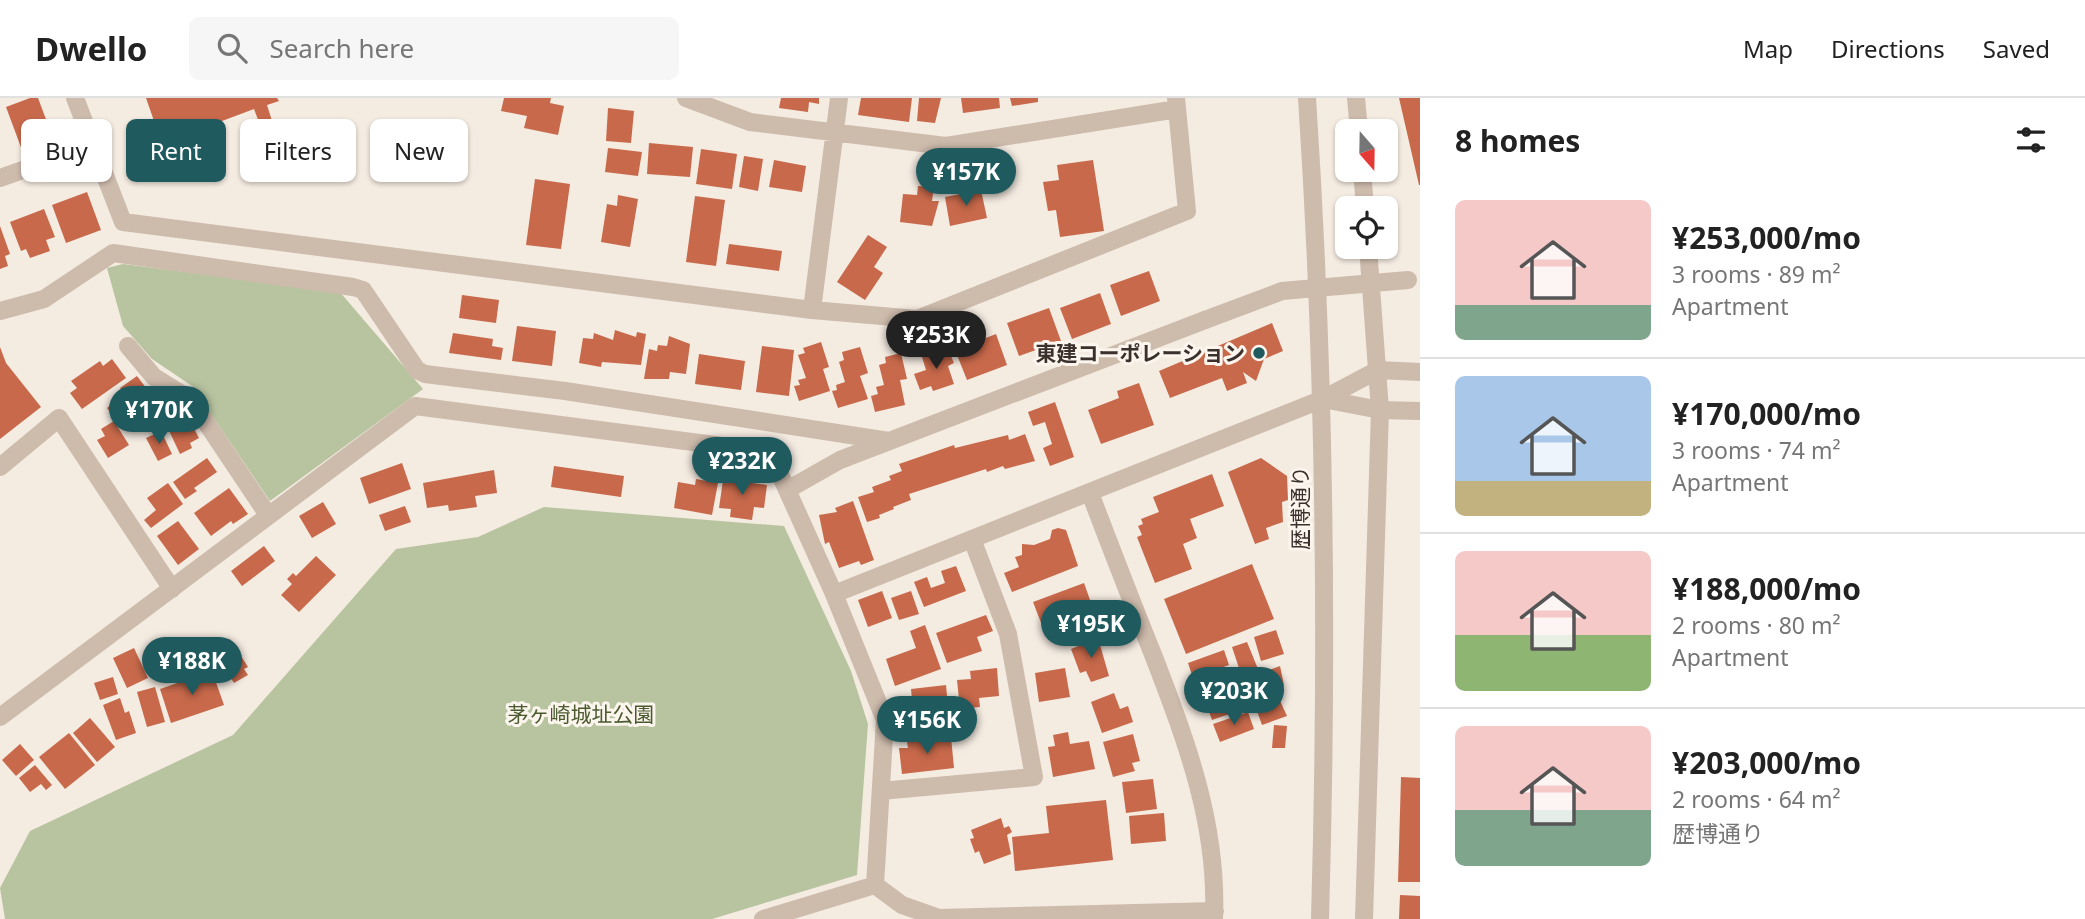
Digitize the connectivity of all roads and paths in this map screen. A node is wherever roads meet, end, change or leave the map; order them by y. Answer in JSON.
{"nodes":[{"id":1,"x":75,"y":98,"type":"edge"},
{"id":2,"x":686,"y":98,"type":"edge"},
{"id":3,"x":839,"y":98,"type":"edge"},
{"id":4,"x":1307,"y":98,"type":"edge"},
{"id":5,"x":1356,"y":98,"type":"edge"},
{"id":6,"x":1177,"y":104,"type":"edge"},
{"id":7,"x":83,"y":119,"type":"edge"},
{"id":8,"x":1358,"y":119,"type":"edge"},
{"id":9,"x":835,"y":133,"type":"junction"},
{"id":10,"x":21,"y":171,"type":"edge"},
{"id":11,"x":0,"y":178,"type":"edge"},
{"id":12,"x":107,"y":182,"type":"edge"},
{"id":13,"x":1369,"y":259,"type":"edge"},
{"id":14,"x":1414,"y":279,"type":"edge"},
{"id":15,"x":812,"y":310,"type":"junction"},
{"id":16,"x":0,"y":311,"type":"edge"},
{"id":17,"x":128,"y":346,"type":"dead end"},
{"id":18,"x":1378,"y":370,"type":"junction"},
{"id":19,"x":1420,"y":372,"type":"edge"},
{"id":20,"x":1323,"y":399,"type":"junction"},
{"id":21,"x":1380,"y":410,"type":"junction"},
{"id":22,"x":1420,"y":411,"type":"edge"},
{"id":23,"x":889,"y":441,"type":"junction"},
{"id":24,"x":0,"y":467,"type":"edge"},
{"id":25,"x":787,"y":490,"type":"junction"},
{"id":26,"x":1090,"y":494,"type":"junction"},
{"id":27,"x":268,"y":515,"type":"junction"},
{"id":28,"x":972,"y":539,"type":"junction"},
{"id":29,"x":172,"y":589,"type":"junction"},
{"id":30,"x":834,"y":594,"type":"junction"},
{"id":31,"x":0,"y":717,"type":"edge"},
{"id":32,"x":881,"y":791,"type":"junction"},
{"id":33,"x":875,"y":886,"type":"junction"},
{"id":34,"x":1215,"y":915,"type":"edge"},
{"id":35,"x":763,"y":919,"type":"edge"},
{"id":36,"x":1320,"y":919,"type":"edge"},
{"id":37,"x":1364,"y":919,"type":"edge"}],
"edges":[{"from":1,"to":7,"type":"street"},
{"from":2,"to":9,"type":"street"},
{"from":3,"to":9,"type":"street"},
{"from":4,"to":20,"type":"street","name":"歴博通り"},
{"from":5,"to":8,"type":"street"},
{"from":6,"to":9,"type":"street"},
{"from":6,"to":15,"type":"street"},
{"from":9,"to":15,"type":"street"},
{"from":10,"to":11,"type":"street"},
{"from":12,"to":15,"type":"street"},
{"from":13,"to":18,"type":"street"},
{"from":14,"to":23,"type":"street","bridge":true},
{"from":16,"to":23,"type":"street"},
{"from":17,"to":27,"type":"street"},
{"from":18,"to":19,"type":"street"},
{"from":18,"to":20,"type":"street"},
{"from":18,"to":21,"type":"street"},
{"from":20,"to":21,"type":"street"},
{"from":20,"to":26,"type":"street"},
{"from":20,"to":36,"type":"street","name":"歴博通り"},
{"from":21,"to":22,"type":"street"},
{"from":21,"to":37,"type":"street"},
{"from":23,"to":25,"type":"street"},
{"from":24,"to":29,"type":"street"},
{"from":25,"to":27,"type":"street"},
{"from":25,"to":30,"type":"street"},
{"from":26,"to":28,"type":"street"},
{"from":26,"to":34,"type":"street"},
{"from":27,"to":29,"type":"street"},
{"from":28,"to":30,"type":"street"},
{"from":28,"to":32,"type":"street"},
{"from":29,"to":31,"type":"street"},
{"from":30,"to":32,"type":"street"},
{"from":32,"to":33,"type":"street"},
{"from":33,"to":34,"type":"street"},
{"from":33,"to":35,"type":"street"}]}
